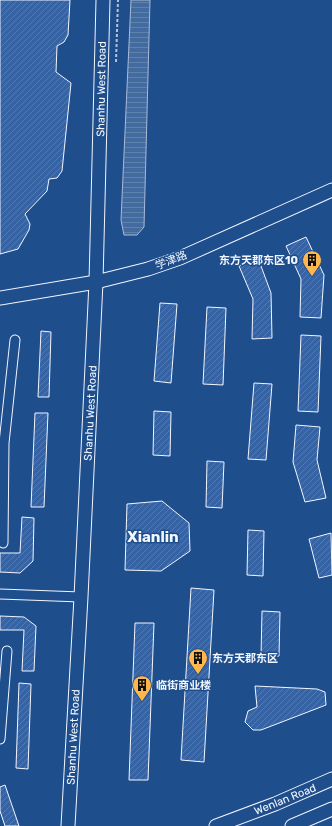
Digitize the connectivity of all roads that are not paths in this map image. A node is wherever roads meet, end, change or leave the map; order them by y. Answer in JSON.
{"nodes":[{"id":1,"x":103,"y":0,"type":"edge"},
{"id":2,"x":332,"y":190,"type":"edge"},
{"id":3,"x":96,"y":282,"type":"junction"},
{"id":4,"x":0,"y":298,"type":"edge"},
{"id":5,"x":15,"y":340,"type":"dead end"},
{"id":6,"x":2,"y":443,"type":"edge"},
{"id":7,"x":3,"y":543,"type":"dead end"},
{"id":8,"x":0,"y":594,"type":"edge"},
{"id":9,"x":82,"y":597,"type":"junction"},
{"id":10,"x":7,"y":651,"type":"dead end"},
{"id":11,"x":1,"y":702,"type":"edge"},
{"id":12,"x":0,"y":739,"type":"edge"},
{"id":13,"x":332,"y":779,"type":"edge"},
{"id":14,"x":332,"y":809,"type":"edge"},
{"id":15,"x":68,"y":826,"type":"edge"},
{"id":16,"x":216,"y":826,"type":"edge"},
{"id":17,"x":292,"y":826,"type":"edge"}],
"edges":[{"from":1,"to":3,"type":"street","name":"Shanhu West Road"},
{"from":2,"to":3,"type":"street","name":"学津路"},
{"from":3,"to":4,"type":"street","name":"学津路"},
{"from":3,"to":9,"type":"street","name":"Shanhu West Road"},
{"from":5,"to":6,"type":"street"},
{"from":6,"to":7,"type":"street"},
{"from":8,"to":9,"type":"street"},
{"from":9,"to":15,"type":"street","name":"Shanhu West Road"},
{"from":10,"to":11,"type":"street"},
{"from":11,"to":12,"type":"street"},
{"from":13,"to":16,"type":"street","name":"Wenlan Road"},
{"from":14,"to":17,"type":"street"}]}
